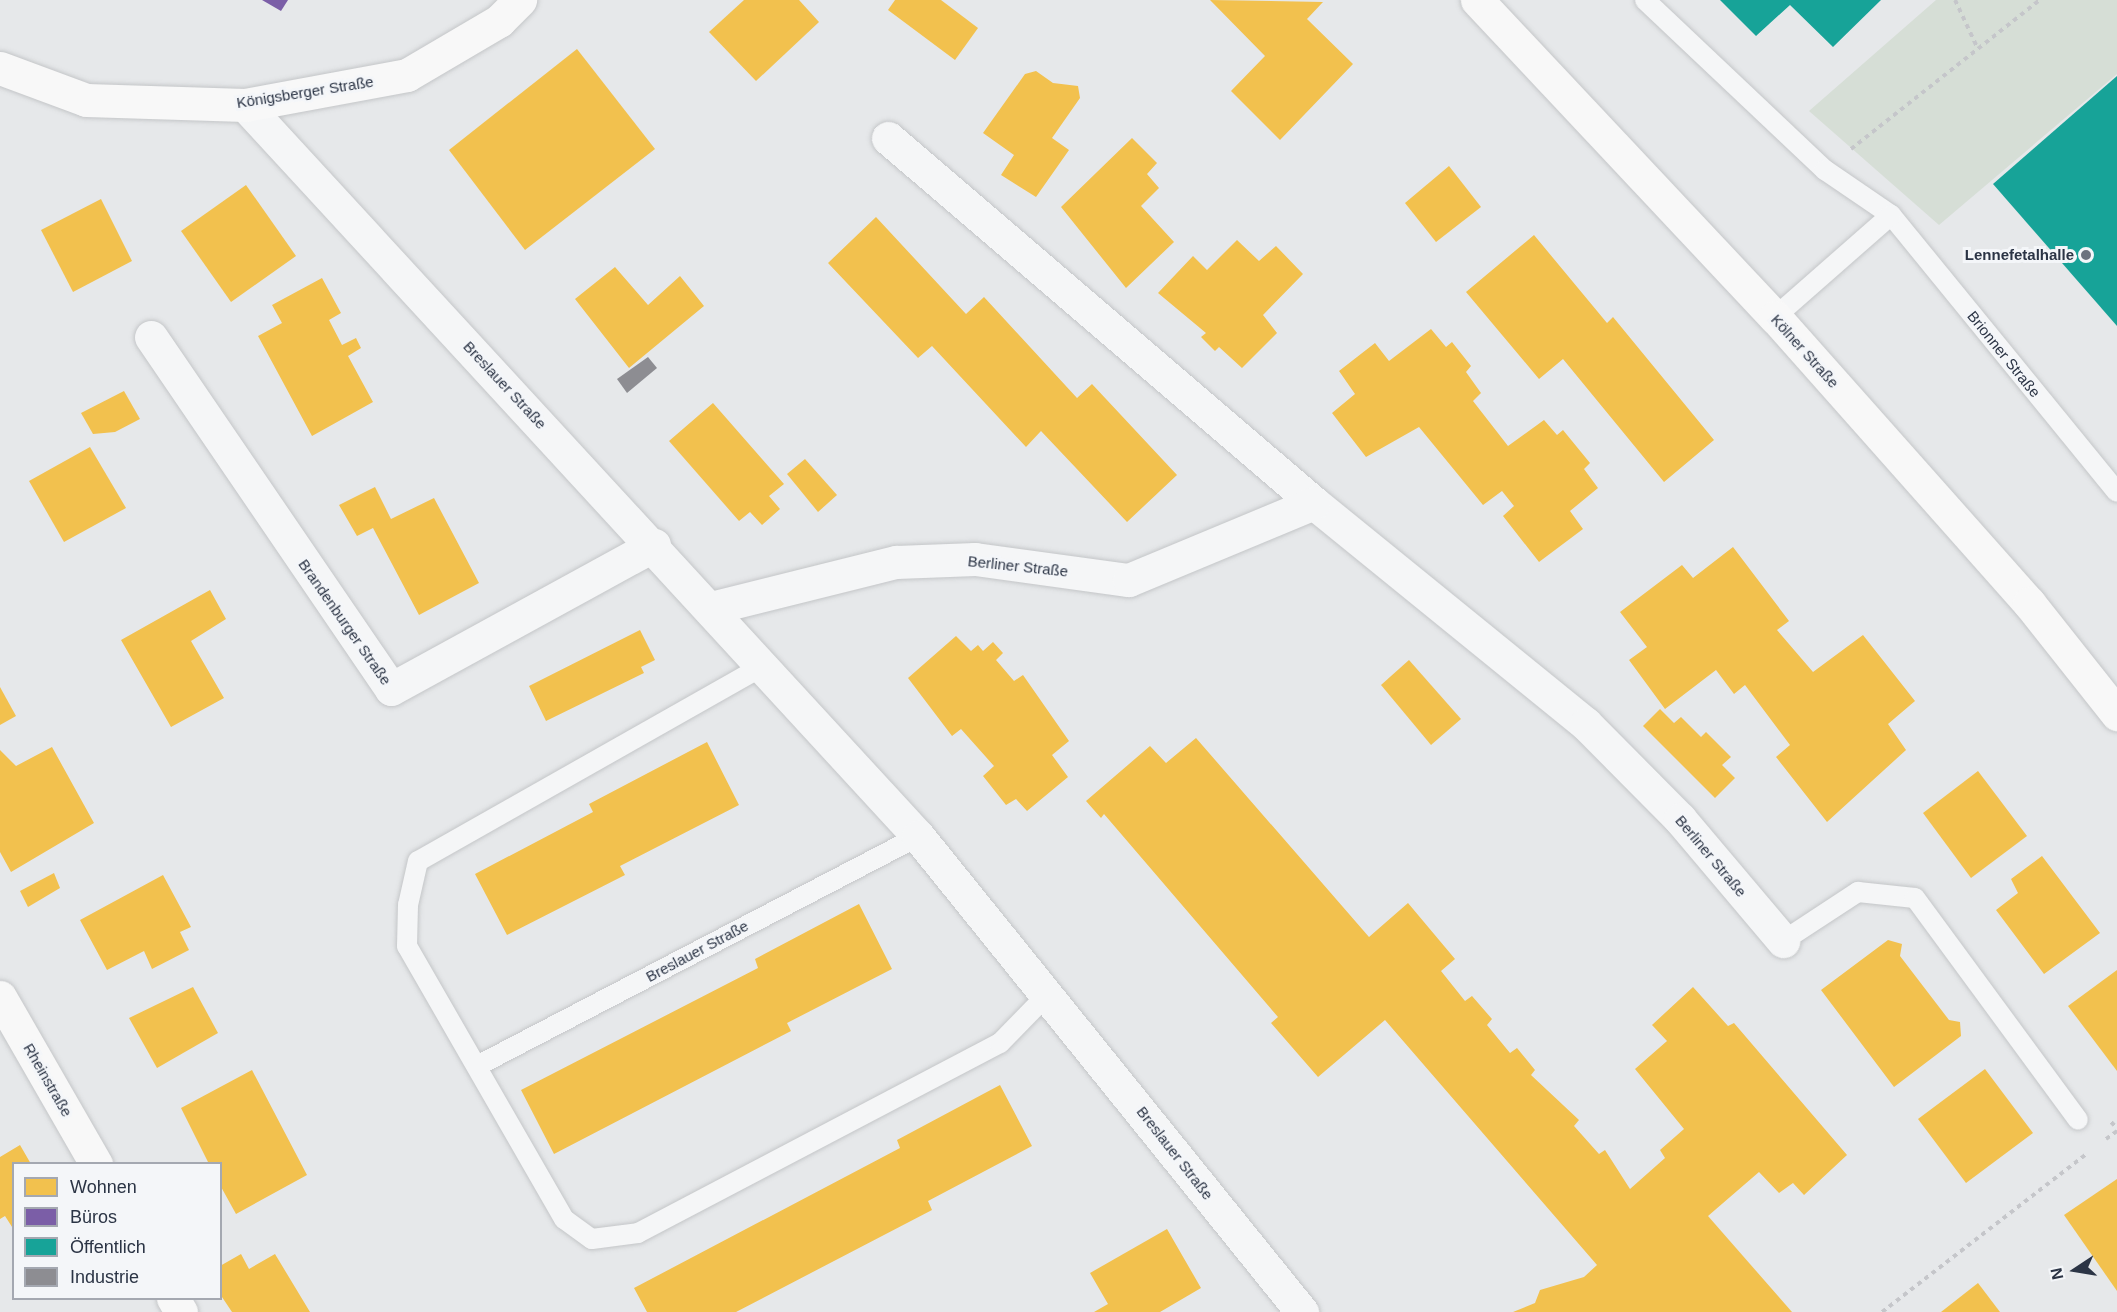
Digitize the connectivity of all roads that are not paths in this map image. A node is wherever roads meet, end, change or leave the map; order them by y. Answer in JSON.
{"nodes":[{"id":1,"x":520,"y":0,"type":"edge"},
{"id":2,"x":1477,"y":0,"type":"edge"},
{"id":3,"x":1645,"y":0,"type":"edge"},
{"id":4,"x":0,"y":68,"type":"edge"},
{"id":5,"x":245,"y":105,"type":"junction"},
{"id":6,"x":888,"y":138,"type":"dead end"},
{"id":7,"x":1891,"y":215,"type":"junction"},
{"id":8,"x":1775,"y":317,"type":"junction"},
{"id":9,"x":151,"y":337,"type":"dead end"},
{"id":10,"x":2117,"y":492,"type":"edge"},
{"id":11,"x":1314,"y":503,"type":"junction"},
{"id":12,"x":654,"y":544,"type":"junction"},
{"id":13,"x":711,"y":608,"type":"junction"},
{"id":14,"x":764,"y":666,"type":"junction"},
{"id":15,"x":2117,"y":714,"type":"edge"},
{"id":16,"x":918,"y":836,"type":"junction"},
{"id":17,"x":1783,"y":941,"type":"joint"},
{"id":18,"x":1049,"y":993,"type":"junction"},
{"id":19,"x":0,"y":997,"type":"edge"},
{"id":20,"x":477,"y":1066,"type":"junction"},
{"id":21,"x":2078,"y":1120,"type":"dead end"},
{"id":22,"x":95,"y":1162,"type":"edge"},
{"id":23,"x":1302,"y":1312,"type":"edge"}],
"edges":[{"from":1,"to":5,"type":"main road","name":"Königsberger Straße"},
{"from":2,"to":8,"type":"main road","name":"Kölner Straße"},
{"from":3,"to":7,"type":"lane","name":"Brionner Straße"},
{"from":4,"to":5,"type":"main road","name":"Königsberger Straße"},
{"from":5,"to":12,"type":"street","name":"Breslauer Straße"},
{"from":6,"to":11,"type":"street","name":"Berliner Straße"},
{"from":7,"to":8,"type":"lane"},
{"from":7,"to":10,"type":"lane","name":"Brionner Straße"},
{"from":8,"to":15,"type":"main road","name":"Kölner Straße"},
{"from":9,"to":12,"type":"street","name":"Brandenburger Straße"},
{"from":11,"to":13,"type":"street","name":"Berliner Straße"},
{"from":11,"to":17,"type":"street","name":"Berliner Straße"},
{"from":12,"to":13,"type":"street","name":"Breslauer Straße"},
{"from":13,"to":14,"type":"street","name":"Breslauer Straße"},
{"from":14,"to":16,"type":"street","name":"Breslauer Straße"},
{"from":14,"to":20,"type":"lane"},
{"from":16,"to":18,"type":"street","name":"Breslauer Straße"},
{"from":16,"to":20,"type":"lane","name":"Breslauer Straße"},
{"from":17,"to":21,"type":"lane","name":"Berliner Straße"},
{"from":18,"to":20,"type":"lane"},
{"from":18,"to":23,"type":"street","name":"Breslauer Straße"},
{"from":19,"to":22,"type":"main road","name":"Rheinstraße"}]}
